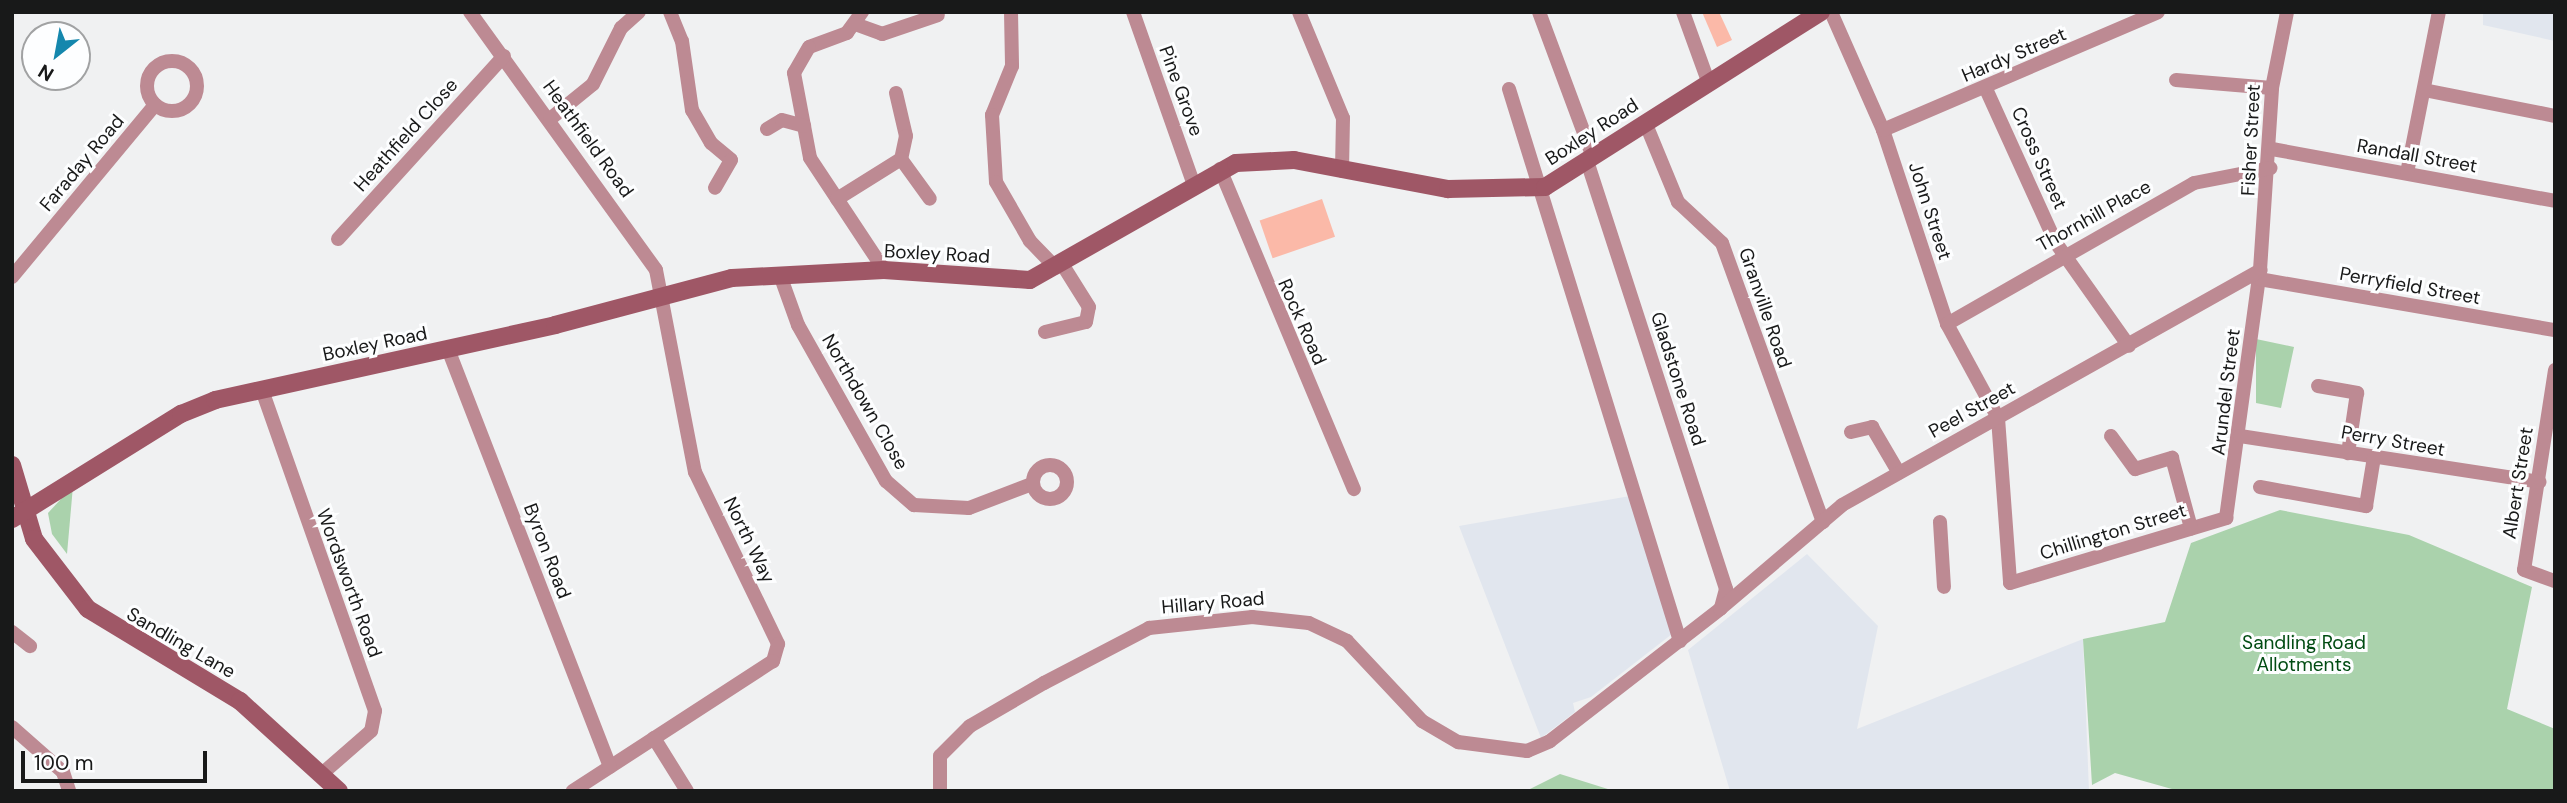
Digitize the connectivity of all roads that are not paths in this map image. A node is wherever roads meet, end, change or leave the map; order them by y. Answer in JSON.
{"nodes":[{"id":1,"x":470,"y":12,"type":"edge"},
{"id":2,"x":639,"y":12,"type":"edge"},
{"id":3,"x":670,"y":12,"type":"edge"},
{"id":4,"x":1011,"y":12,"type":"edge"},
{"id":5,"x":1133,"y":12,"type":"edge"},
{"id":6,"x":1299,"y":12,"type":"edge"},
{"id":7,"x":1539,"y":12,"type":"edge"},
{"id":8,"x":1684,"y":12,"type":"edge"},
{"id":9,"x":2158,"y":12,"type":"edge"},
{"id":10,"x":2287,"y":12,"type":"edge"},
{"id":11,"x":2440,"y":12,"type":"edge"},
{"id":12,"x":1821,"y":13,"type":"edge"},
{"id":13,"x":938,"y":15,"type":"dead end"},
{"id":14,"x":858,"y":18,"type":"edge"},
{"id":15,"x":503,"y":56,"type":"junction"},
{"id":16,"x":2176,"y":80,"type":"dead end"},
{"id":17,"x":1708,"y":81,"type":"junction"},
{"id":18,"x":2272,"y":88,"type":"junction"},
{"id":19,"x":1509,"y":89,"type":"dead end"},
{"id":20,"x":1986,"y":89,"type":"junction"},
{"id":21,"x":2424,"y":90,"type":"junction"},
{"id":22,"x":896,"y":93,"type":"dead end"},
{"id":23,"x":155,"y":105,"type":"dead end"},
{"id":24,"x":2555,"y":116,"type":"edge"},
{"id":25,"x":550,"y":119,"type":"junction"},
{"id":26,"x":1645,"y":122,"type":"junction"},
{"id":27,"x":804,"y":126,"type":"junction"},
{"id":28,"x":767,"y":129,"type":"dead end"},
{"id":29,"x":1883,"y":130,"type":"junction"},
{"id":30,"x":2272,"y":149,"type":"junction"},
{"id":31,"x":901,"y":159,"type":"junction"},
{"id":32,"x":1590,"y":159,"type":"junction"},
{"id":33,"x":2271,"y":168,"type":"junction"},
{"id":34,"x":1220,"y":169,"type":"junction"},
{"id":35,"x":1342,"y":171,"type":"junction"},
{"id":36,"x":2407,"y":173,"type":"junction"},
{"id":37,"x":1194,"y":182,"type":"junction"},
{"id":38,"x":1545,"y":187,"type":"junction"},
{"id":39,"x":715,"y":188,"type":"dead end"},
{"id":40,"x":837,"y":199,"type":"junction"},
{"id":41,"x":930,"y":199,"type":"dead end"},
{"id":42,"x":2555,"y":201,"type":"edge"},
{"id":43,"x":338,"y":239,"type":"dead end"},
{"id":44,"x":2064,"y":254,"type":"junction"},
{"id":45,"x":1059,"y":266,"type":"junction"},
{"id":46,"x":884,"y":270,"type":"junction"},
{"id":47,"x":779,"y":275,"type":"junction"},
{"id":48,"x":2259,"y":275,"type":"junction"},
{"id":49,"x":12,"y":277,"type":"edge"},
{"id":50,"x":662,"y":294,"type":"junction"},
{"id":51,"x":1947,"y":324,"type":"junction"},
{"id":52,"x":2555,"y":330,"type":"edge"},
{"id":53,"x":1045,"y":332,"type":"dead end"},
{"id":54,"x":2129,"y":346,"type":"junction"},
{"id":55,"x":448,"y":349,"type":"junction"},
{"id":56,"x":2555,"y":370,"type":"edge"},
{"id":57,"x":2318,"y":386,"type":"dead end"},
{"id":58,"x":262,"y":390,"type":"junction"},
{"id":59,"x":1998,"y":418,"type":"junction"},
{"id":60,"x":1851,"y":432,"type":"dead end"},
{"id":61,"x":2111,"y":436,"type":"dead end"},
{"id":62,"x":2240,"y":436,"type":"junction"},
{"id":63,"x":2348,"y":453,"type":"junction"},
{"id":64,"x":2374,"y":457,"type":"junction"},
{"id":65,"x":12,"y":465,"type":"edge"},
{"id":66,"x":1899,"y":473,"type":"junction"},
{"id":67,"x":2539,"y":482,"type":"junction"},
{"id":68,"x":1032,"y":484,"type":"dead end"},
{"id":69,"x":2260,"y":487,"type":"dead end"},
{"id":70,"x":1354,"y":489,"type":"dead end"},
{"id":71,"x":20,"y":516,"type":"edge"},
{"id":72,"x":2226,"y":518,"type":"joint"},
{"id":73,"x":1823,"y":522,"type":"junction"},
{"id":74,"x":1940,"y":522,"type":"dead end"},
{"id":75,"x":2191,"y":528,"type":"junction"},
{"id":76,"x":2555,"y":580,"type":"edge"},
{"id":77,"x":1944,"y":587,"type":"dead end"},
{"id":78,"x":1720,"y":609,"type":"junction"},
{"id":79,"x":12,"y":632,"type":"edge"},
{"id":80,"x":1679,"y":641,"type":"junction"},
{"id":81,"x":30,"y":646,"type":"dead end"},
{"id":82,"x":12,"y":727,"type":"edge"},
{"id":83,"x":654,"y":738,"type":"junction"},
{"id":84,"x":610,"y":767,"type":"junction"},
{"id":85,"x":324,"y":772,"type":"junction"},
{"id":86,"x":69,"y":791,"type":"edge"},
{"id":87,"x":339,"y":791,"type":"edge"},
{"id":88,"x":573,"y":791,"type":"edge"},
{"id":89,"x":687,"y":791,"type":"edge"},
{"id":90,"x":940,"y":791,"type":"edge"}],
"edges":[{"from":1,"to":15,"type":"street","name":"Heathfield Road"},
{"from":2,"to":25,"type":"street"},
{"from":3,"to":39,"type":"street"},
{"from":4,"to":45,"type":"street"},
{"from":5,"to":37,"type":"street","name":"Pine Grove"},
{"from":6,"to":35,"type":"street"},
{"from":7,"to":32,"type":"street","name":"Gladstone Road"},
{"from":8,"to":17,"type":"street"},
{"from":9,"to":20,"type":"street","name":"Hardy Street"},
{"from":10,"to":18,"type":"street","name":"Fisher Street"},
{"from":11,"to":21,"type":"street"},
{"from":12,"to":17,"type":"street","name":"Boxley Road"},
{"from":12,"to":29,"type":"street","name":"John Street"},
{"from":13,"to":14,"type":"street"},
{"from":14,"to":27,"type":"street"},
{"from":15,"to":25,"type":"street","name":"Heathfield Road"},
{"from":15,"to":43,"type":"street","name":"Heathfield Close"},
{"from":16,"to":18,"type":"street"},
{"from":17,"to":26,"type":"street","name":"Boxley Road"},
{"from":18,"to":30,"type":"street","name":"Fisher Street"},
{"from":19,"to":38,"type":"street"},
{"from":20,"to":29,"type":"street","name":"Hardy Street"},
{"from":20,"to":44,"type":"street","name":"Cross Street"},
{"from":21,"to":24,"type":"street"},
{"from":21,"to":36,"type":"street"},
{"from":22,"to":31,"type":"street"},
{"from":23,"to":49,"type":"street","name":"Faraday Road"},
{"from":25,"to":50,"type":"street","name":"Heathfield Road"},
{"from":26,"to":32,"type":"street","name":"Boxley Road"},
{"from":26,"to":73,"type":"street","name":"Granville Road"},
{"from":27,"to":28,"type":"street"},
{"from":27,"to":40,"type":"street"},
{"from":29,"to":51,"type":"street","name":"John Street"},
{"from":30,"to":33,"type":"street","name":"Fisher Street"},
{"from":30,"to":36,"type":"street","name":"Randall Street"},
{"from":31,"to":40,"type":"street"},
{"from":31,"to":41,"type":"street"},
{"from":32,"to":38,"type":"street","name":"Boxley Road"},
{"from":32,"to":78,"type":"street","name":"Gladstone Road"},
{"from":33,"to":44,"type":"street","name":"Thornhill Place"},
{"from":33,"to":48,"type":"street","name":"Fisher Street"},
{"from":34,"to":35,"type":"street","name":"Boxley Road"},
{"from":34,"to":37,"type":"street","name":"Boxley Road"},
{"from":34,"to":70,"type":"street","name":"Rock Road"},
{"from":35,"to":38,"type":"street","name":"Boxley Road"},
{"from":36,"to":42,"type":"street","name":"Randall Street"},
{"from":37,"to":45,"type":"street","name":"Boxley Road"},
{"from":38,"to":80,"type":"street"},
{"from":40,"to":46,"type":"street"},
{"from":44,"to":51,"type":"street","name":"Thornhill Place"},
{"from":44,"to":54,"type":"street","name":"Cross Street"},
{"from":45,"to":46,"type":"street","name":"Boxley Road"},
{"from":45,"to":53,"type":"street"},
{"from":46,"to":47,"type":"street","name":"Boxley Road"},
{"from":47,"to":50,"type":"street","name":"Boxley Road"},
{"from":47,"to":68,"type":"street","name":"Northdown Close"},
{"from":48,"to":52,"type":"street","name":"Perryfield Street"},
{"from":48,"to":54,"type":"street","name":"Peel Street"},
{"from":48,"to":62,"type":"street","name":"Arundel Street"},
{"from":50,"to":55,"type":"street","name":"Boxley Road"},
{"from":50,"to":83,"type":"street","name":"North Way"},
{"from":51,"to":59,"type":"street","name":"John Street"},
{"from":54,"to":59,"type":"street","name":"Peel Street"},
{"from":55,"to":58,"type":"street","name":"Boxley Road"},
{"from":55,"to":84,"type":"street","name":"Byron Road"},
{"from":56,"to":67,"type":"street","name":"Albert Street"},
{"from":57,"to":63,"type":"street"},
{"from":58,"to":71,"type":"street","name":"Boxley Road"},
{"from":58,"to":85,"type":"street","name":"Wordsworth Road"},
{"from":59,"to":66,"type":"street","name":"Peel Street"},
{"from":59,"to":75,"type":"street","name":"Chillington Street"},
{"from":60,"to":66,"type":"street"},
{"from":61,"to":75,"type":"street"},
{"from":62,"to":63,"type":"street","name":"Perry Street"},
{"from":62,"to":72,"type":"street","name":"Arundel Street"},
{"from":63,"to":64,"type":"street","name":"Perry Street"},
{"from":64,"to":67,"type":"street","name":"Perry Street"},
{"from":64,"to":69,"type":"street"},
{"from":65,"to":71,"type":"street","name":"Sandling Lane"},
{"from":66,"to":73,"type":"street","name":"Peel Street"},
{"from":67,"to":76,"type":"street","name":"Albert Street"},
{"from":71,"to":85,"type":"street","name":"Sandling Lane"},
{"from":72,"to":75,"type":"street","name":"Chillington Street"},
{"from":73,"to":78,"type":"street","name":"Peel Street"},
{"from":74,"to":77,"type":"street"},
{"from":78,"to":80,"type":"street","name":"Hillary Road"},
{"from":79,"to":81,"type":"street"},
{"from":80,"to":90,"type":"street","name":"Hillary Road"},
{"from":82,"to":86,"type":"street"},
{"from":83,"to":84,"type":"street","name":"North Way"},
{"from":83,"to":89,"type":"street"},
{"from":84,"to":88,"type":"street","name":"North Way"},
{"from":85,"to":87,"type":"street","name":"Sandling Lane"}]}
